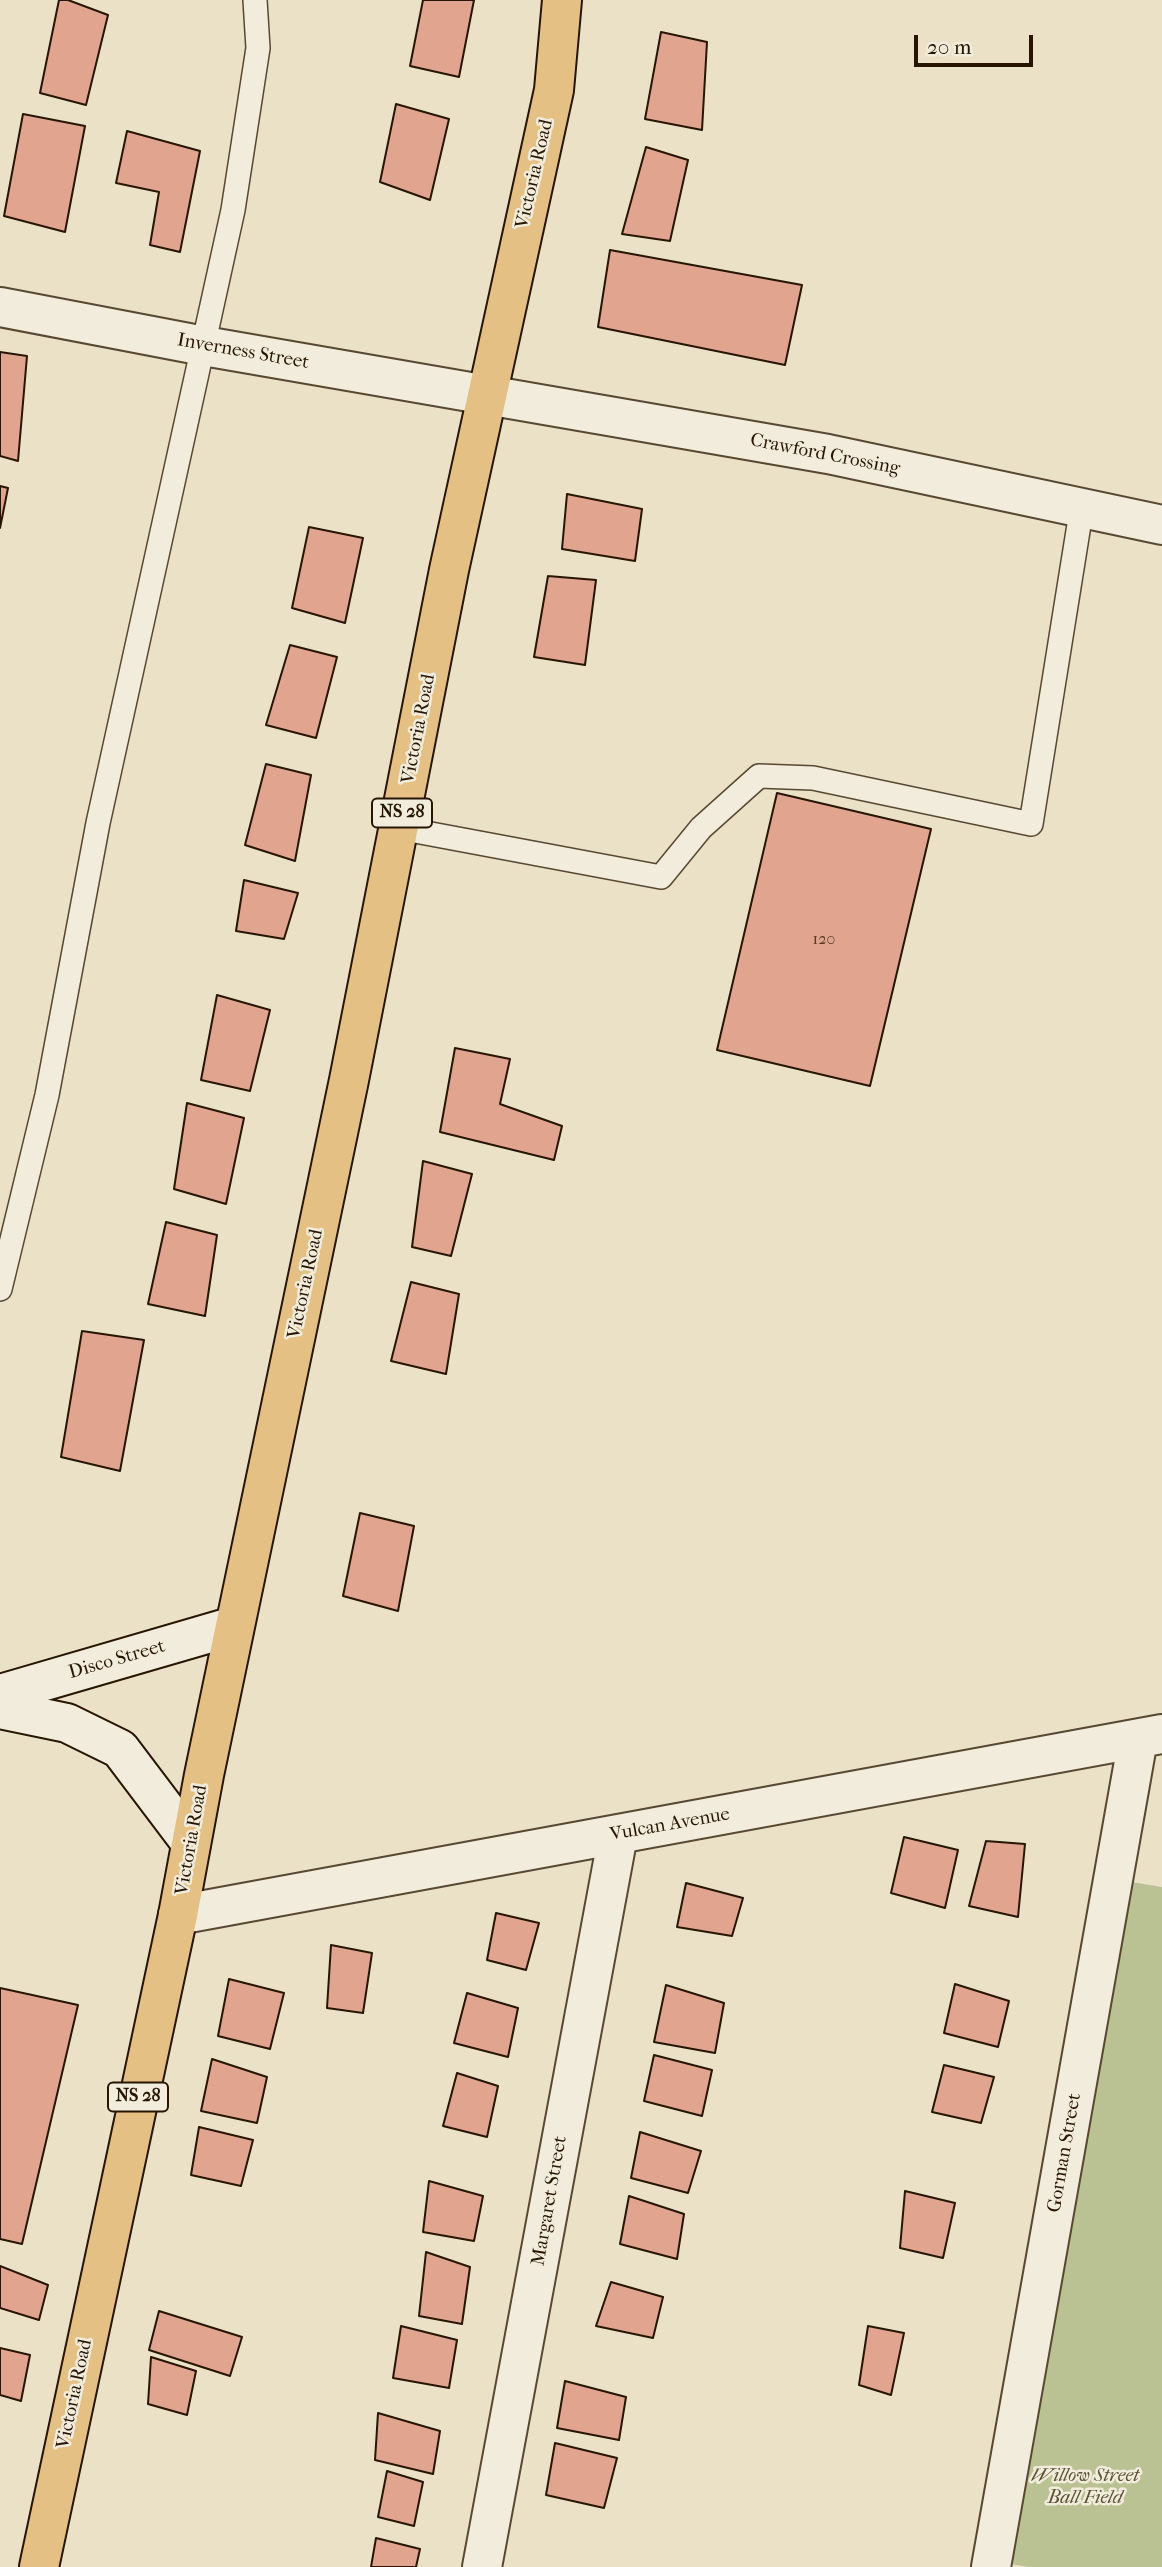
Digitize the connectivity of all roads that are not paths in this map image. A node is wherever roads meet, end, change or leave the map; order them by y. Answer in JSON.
{"nodes":[{"id":1,"x":255,"y":0,"type":"edge"},
{"id":2,"x":562,"y":0,"type":"edge"},
{"id":3,"x":0,"y":307,"type":"edge"},
{"id":4,"x":204,"y":346,"type":"junction"},
{"id":5,"x":487,"y":394,"type":"junction"},
{"id":6,"x":1082,"y":506,"type":"junction"},
{"id":7,"x":1162,"y":525,"type":"edge"},
{"id":8,"x":399,"y":828,"type":"junction"},
{"id":9,"x":0,"y":1289,"type":"edge"},
{"id":10,"x":234,"y":1626,"type":"junction"},
{"id":11,"x":0,"y":1694,"type":"edge"},
{"id":12,"x":0,"y":1709,"type":"edge"},
{"id":13,"x":1150,"y":1737,"type":"edge"},
{"id":14,"x":618,"y":1835,"type":"junction"},
{"id":15,"x":191,"y":1843,"type":"junction"},
{"id":16,"x":178,"y":1915,"type":"junction"},
{"id":17,"x":39,"y":2567,"type":"edge"},
{"id":18,"x":482,"y":2567,"type":"edge"},
{"id":19,"x":991,"y":2567,"type":"edge"}],
"edges":[{"from":1,"to":4,"type":"lane"},
{"from":2,"to":5,"type":"main road","name":"Victoria Road","number":"NS 28"},
{"from":3,"to":4,"type":"street","name":"Inverness Street"},
{"from":4,"to":5,"type":"street","name":"Inverness Street"},
{"from":4,"to":9,"type":"lane"},
{"from":5,"to":6,"type":"street","name":"Crawford Crossing"},
{"from":5,"to":8,"type":"main road","name":"Victoria Road","number":"NS 28"},
{"from":6,"to":7,"type":"street","name":"Crawford Crossing"},
{"from":6,"to":8,"type":"lane"},
{"from":8,"to":10,"type":"main road","name":"Victoria Road","number":"NS 28"},
{"from":10,"to":11,"type":"street","name":"Disco Street"},
{"from":10,"to":15,"type":"main road","name":"Victoria Road","number":"NS 28"},
{"from":12,"to":15,"type":"street"},
{"from":13,"to":14,"type":"street","name":"Vulcan Avenue"},
{"from":13,"to":19,"type":"street","name":"Gorman Street"},
{"from":14,"to":16,"type":"street","name":"Vulcan Avenue"},
{"from":14,"to":18,"type":"street","name":"Margaret Street"},
{"from":15,"to":16,"type":"main road","name":"Victoria Road","number":"NS 28"},
{"from":16,"to":17,"type":"main road","name":"Victoria Road","number":"NS 28"}]}
